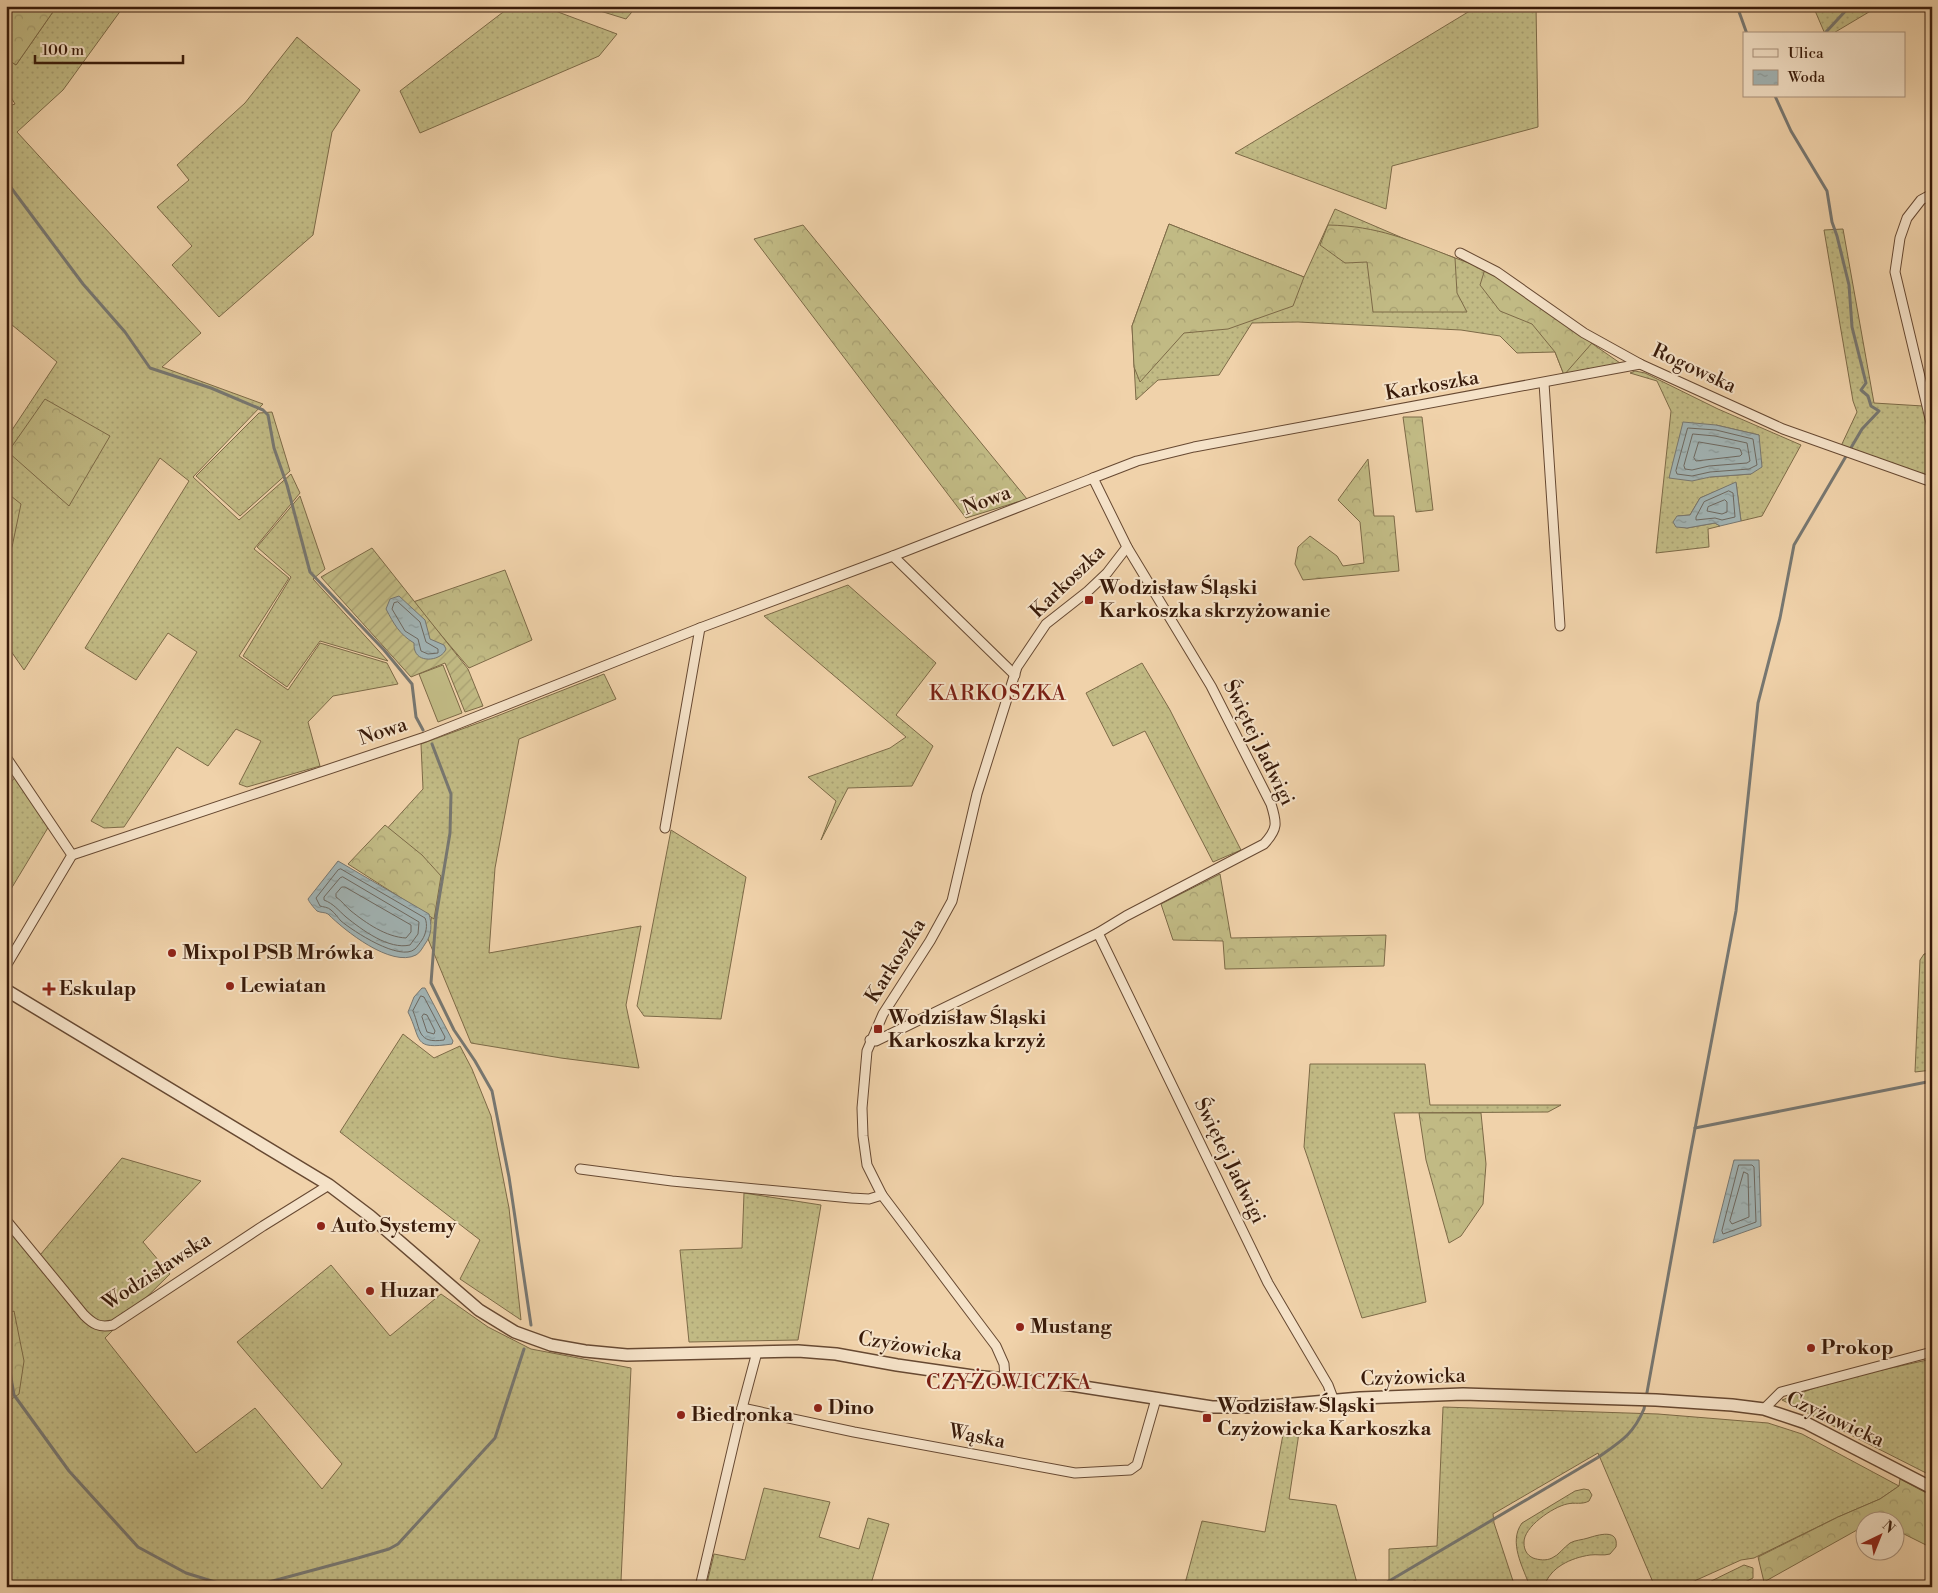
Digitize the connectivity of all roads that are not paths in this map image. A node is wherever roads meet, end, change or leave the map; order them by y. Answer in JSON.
{"nodes":[{"id":1,"x":1932,"y":194,"type":"edge"},
{"id":2,"x":1460,"y":252,"type":"dead end"},
{"id":3,"x":1640,"y":364,"type":"junction"},
{"id":4,"x":1544,"y":383,"type":"junction"},
{"id":5,"x":1932,"y":427,"type":"edge"},
{"id":6,"x":1093,"y":478,"type":"junction"},
{"id":7,"x":1932,"y":482,"type":"edge"},
{"id":8,"x":1127,"y":547,"type":"junction"},
{"id":9,"x":893,"y":556,"type":"junction"},
{"id":10,"x":1560,"y":626,"type":"dead end"},
{"id":11,"x":700,"y":628,"type":"junction"},
{"id":12,"x":1015,"y":675,"type":"junction"},
{"id":13,"x":6,"y":757,"type":"edge"},
{"id":14,"x":664,"y":828,"type":"dead end"},
{"id":15,"x":72,"y":855,"type":"junction"},
{"id":16,"x":1098,"y":933,"type":"junction"},
{"id":17,"x":6,"y":966,"type":"edge"},
{"id":18,"x":6,"y":990,"type":"edge"},
{"id":19,"x":870,"y":1040,"type":"junction"},
{"id":20,"x":580,"y":1169,"type":"dead end"},
{"id":21,"x":329,"y":1185,"type":"junction"},
{"id":22,"x":882,"y":1195,"type":"junction"},
{"id":23,"x":6,"y":1220,"type":"edge"},
{"id":24,"x":758,"y":1352,"type":"junction"},
{"id":25,"x":1932,"y":1352,"type":"edge"},
{"id":26,"x":1005,"y":1378,"type":"junction"},
{"id":27,"x":1156,"y":1399,"type":"junction"},
{"id":28,"x":1334,"y":1401,"type":"junction"},
{"id":29,"x":742,"y":1408,"type":"junction"},
{"id":30,"x":1764,"y":1408,"type":"junction"},
{"id":31,"x":1932,"y":1488,"type":"edge"},
{"id":32,"x":700,"y":1587,"type":"edge"}],
"edges":[{"from":1,"to":5,"type":"street"},
{"from":2,"to":3,"type":"street","name":"Rogowska"},
{"from":3,"to":4,"type":"street","name":"Karkoszka"},
{"from":3,"to":7,"type":"street","name":"Rogowska"},
{"from":4,"to":6,"type":"street","name":"Karkoszka"},
{"from":4,"to":10,"type":"street"},
{"from":6,"to":8,"type":"street","name":"Karkoszka"},
{"from":6,"to":9,"type":"street","name":"Nowa"},
{"from":8,"to":12,"type":"street","name":"Karkoszka"},
{"from":8,"to":16,"type":"street","name":"Świętej Jadwigi"},
{"from":9,"to":11,"type":"street","name":"Nowa"},
{"from":9,"to":12,"type":"street"},
{"from":11,"to":14,"type":"street"},
{"from":11,"to":15,"type":"street","name":"Nowa"},
{"from":12,"to":19,"type":"street","name":"Karkoszka"},
{"from":13,"to":15,"type":"street"},
{"from":15,"to":17,"type":"street"},
{"from":16,"to":19,"type":"street","name":"Świętej Jadwigi"},
{"from":16,"to":28,"type":"street","name":"Świętej Jadwigi"},
{"from":18,"to":21,"type":"street"},
{"from":19,"to":22,"type":"street","name":"Karkoszka"},
{"from":20,"to":22,"type":"street"},
{"from":21,"to":23,"type":"street","name":"Wodzisławska"},
{"from":21,"to":24,"type":"street","name":"Czyżowicka"},
{"from":22,"to":26,"type":"street","name":"Karkoszka"},
{"from":24,"to":26,"type":"street","name":"Czyżowicka"},
{"from":24,"to":29,"type":"street"},
{"from":25,"to":30,"type":"street"},
{"from":26,"to":27,"type":"street","name":"Czyżowicka"},
{"from":27,"to":28,"type":"street","name":"Czyżowicka"},
{"from":27,"to":29,"type":"street","name":"Wąska"},
{"from":28,"to":30,"type":"street","name":"Czyżowicka"},
{"from":29,"to":32,"type":"street"},
{"from":30,"to":31,"type":"street","name":"Czyżowicka"}]}
